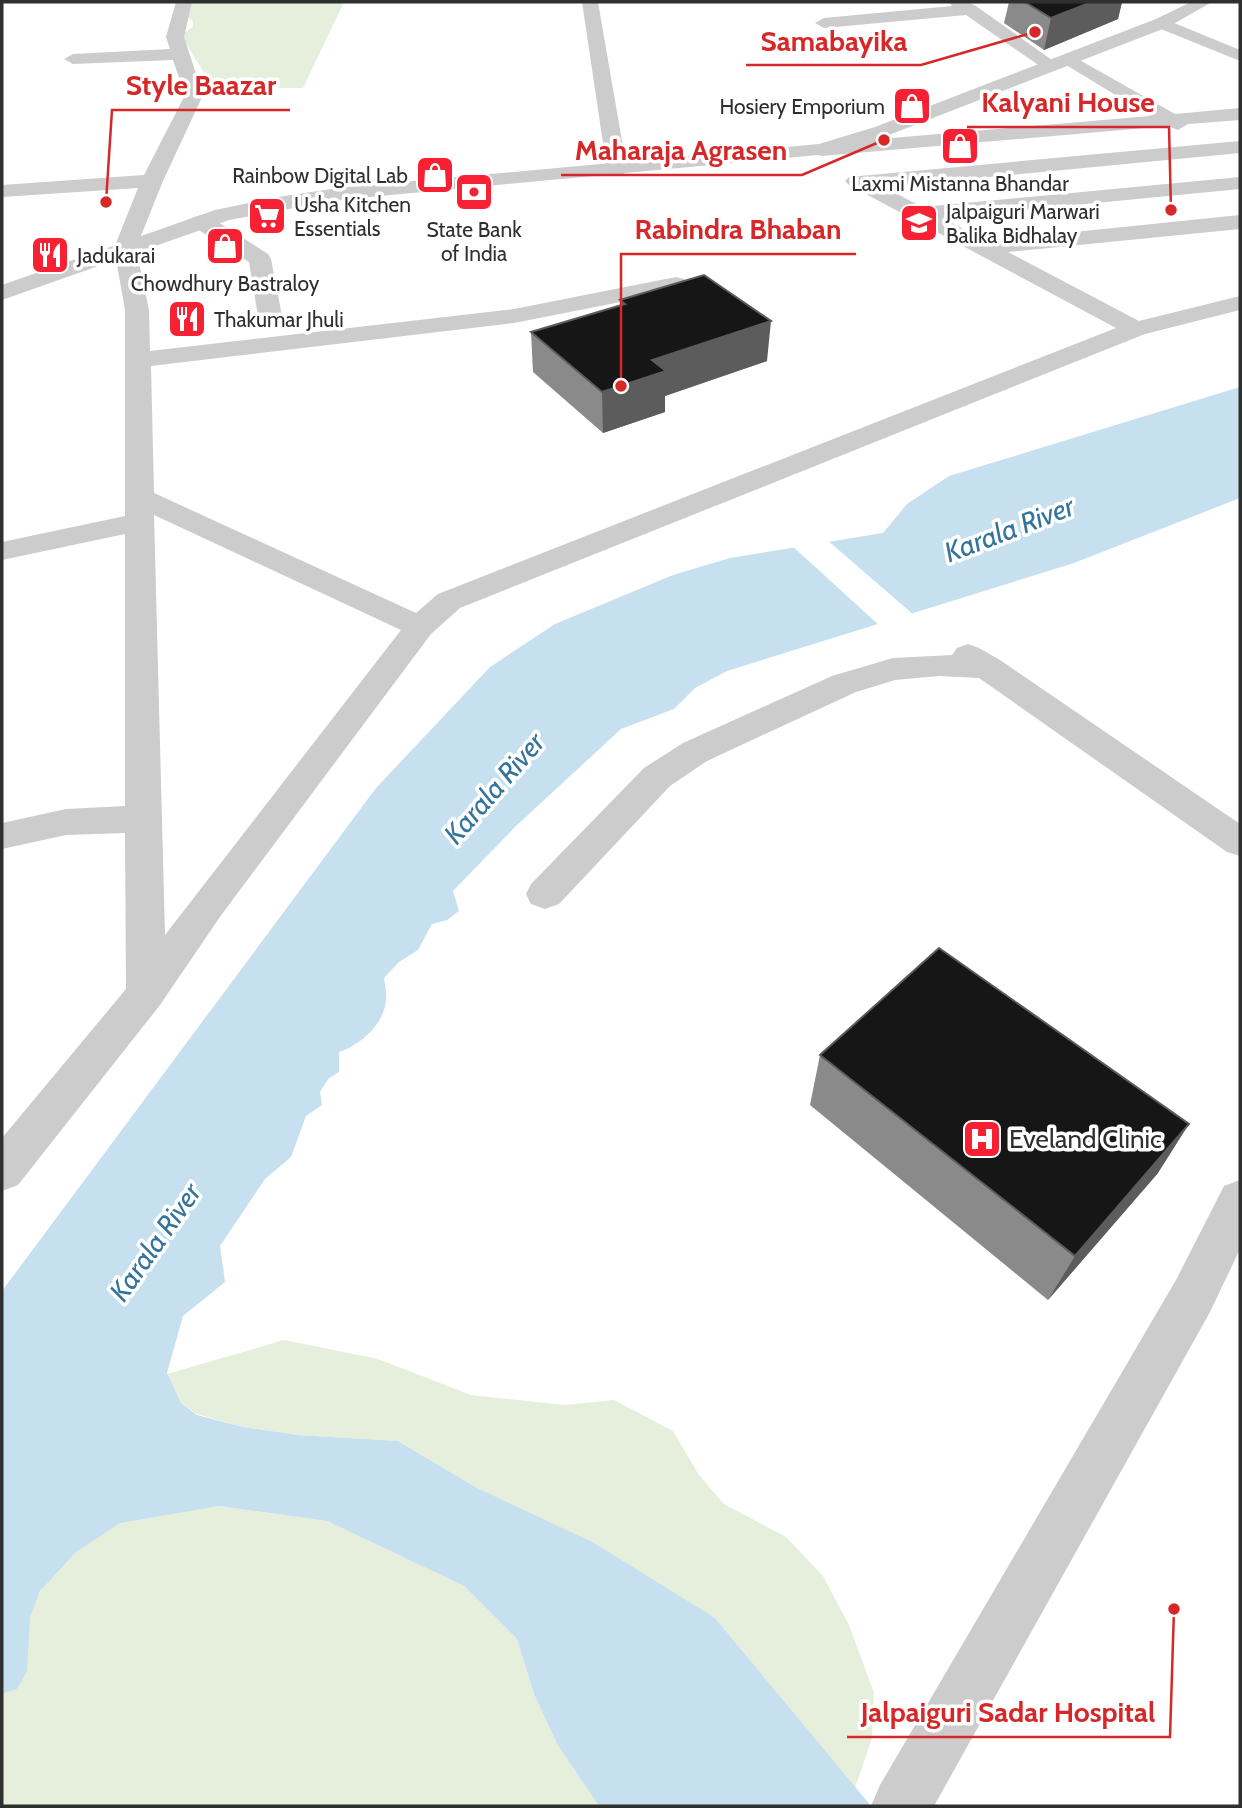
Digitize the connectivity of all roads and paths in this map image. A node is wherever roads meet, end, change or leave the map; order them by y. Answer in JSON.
{"nodes":[{"id":1,"x":184,"y":2,"type":"edge"},
{"id":2,"x":590,"y":2,"type":"edge"},
{"id":3,"x":1204,"y":2,"type":"edge"},
{"id":4,"x":963,"y":6,"type":"edge"},
{"id":5,"x":824,"y":23,"type":"dead end"},
{"id":6,"x":1162,"y":23,"type":"junction"},
{"id":7,"x":182,"y":54,"type":"junction"},
{"id":8,"x":1240,"y":56,"type":"edge"},
{"id":9,"x":73,"y":60,"type":"dead end"},
{"id":10,"x":1060,"y":62,"type":"junction"},
{"id":11,"x":1240,"y":114,"type":"edge"},
{"id":12,"x":1173,"y":120,"type":"junction"},
{"id":13,"x":1240,"y":148,"type":"edge"},
{"id":14,"x":1211,"y":150,"type":"junction"},
{"id":15,"x":812,"y":151,"type":"junction"},
{"id":16,"x":617,"y":170,"type":"junction"},
{"id":17,"x":1240,"y":174,"type":"edge"},
{"id":18,"x":152,"y":181,"type":"junction"},
{"id":19,"x":860,"y":183,"type":"junction"},
{"id":20,"x":1240,"y":183,"type":"edge"},
{"id":21,"x":2,"y":191,"type":"edge"},
{"id":22,"x":919,"y":214,"type":"junction"},
{"id":23,"x":202,"y":222,"type":"junction"},
{"id":24,"x":1240,"y":222,"type":"edge"},
{"id":25,"x":125,"y":248,"type":"junction"},
{"id":26,"x":984,"y":248,"type":"junction"},
{"id":27,"x":676,"y":284,"type":"edge"},
{"id":28,"x":2,"y":293,"type":"edge"},
{"id":29,"x":1240,"y":303,"type":"edge"},
{"id":30,"x":270,"y":316,"type":"dead end"},
{"id":31,"x":1136,"y":329,"type":"junction"},
{"id":32,"x":138,"y":360,"type":"junction"},
{"id":33,"x":140,"y":510,"type":"junction"},
{"id":34,"x":2,"y":551,"type":"edge"},
{"id":35,"x":420,"y":627,"type":"junction"},
{"id":36,"x":949,"y":642,"type":"dead end"},
{"id":37,"x":988,"y":668,"type":"junction"},
{"id":38,"x":144,"y":819,"type":"junction"},
{"id":39,"x":2,"y":836,"type":"edge"},
{"id":40,"x":1240,"y":842,"type":"edge"},
{"id":41,"x":545,"y":894,"type":"dead end"},
{"id":42,"x":146,"y":993,"type":"junction"},
{"id":43,"x":2,"y":1171,"type":"edge"},
{"id":44,"x":1240,"y":1201,"type":"edge"},
{"id":45,"x":1240,"y":1256,"type":"edge"},
{"id":46,"x":1194,"y":1296,"type":"junction"},
{"id":47,"x":901,"y":1806,"type":"edge"}],
"edges":[{"from":1,"to":7,"type":"street"},
{"from":2,"to":16,"type":"street"},
{"from":3,"to":6,"type":"street"},
{"from":4,"to":5,"type":"street"},
{"from":4,"to":10,"type":"street"},
{"from":6,"to":8,"type":"street"},
{"from":6,"to":10,"type":"street"},
{"from":7,"to":9,"type":"street"},
{"from":7,"to":18,"type":"street"},
{"from":10,"to":12,"type":"street"},
{"from":10,"to":15,"type":"street"},
{"from":11,"to":12,"type":"street"},
{"from":12,"to":14,"type":"street"},
{"from":12,"to":15,"type":"street"},
{"from":13,"to":14,"type":"street"},
{"from":14,"to":17,"type":"street"},
{"from":14,"to":19,"type":"street"},
{"from":15,"to":16,"type":"street"},
{"from":15,"to":19,"type":"street"},
{"from":16,"to":23,"type":"street"},
{"from":18,"to":21,"type":"street"},
{"from":18,"to":25,"type":"street"},
{"from":19,"to":22,"type":"street"},
{"from":20,"to":22,"type":"street"},
{"from":22,"to":26,"type":"street"},
{"from":23,"to":25,"type":"street"},
{"from":23,"to":30,"type":"street"},
{"from":24,"to":26,"type":"street"},
{"from":25,"to":28,"type":"street"},
{"from":25,"to":32,"type":"street"},
{"from":26,"to":31,"type":"street"},
{"from":27,"to":32,"type":"street"},
{"from":29,"to":31,"type":"street"},
{"from":31,"to":35,"type":"street"},
{"from":32,"to":33,"type":"street"},
{"from":33,"to":34,"type":"street"},
{"from":33,"to":35,"type":"street"},
{"from":33,"to":38,"type":"street"},
{"from":35,"to":42,"type":"street"},
{"from":36,"to":37,"type":"street"},
{"from":37,"to":40,"type":"street"},
{"from":37,"to":41,"type":"street"},
{"from":38,"to":39,"type":"street"},
{"from":38,"to":42,"type":"street"},
{"from":42,"to":43,"type":"street"},
{"from":44,"to":46,"type":"street"},
{"from":45,"to":46,"type":"street"},
{"from":46,"to":47,"type":"street"}]}
